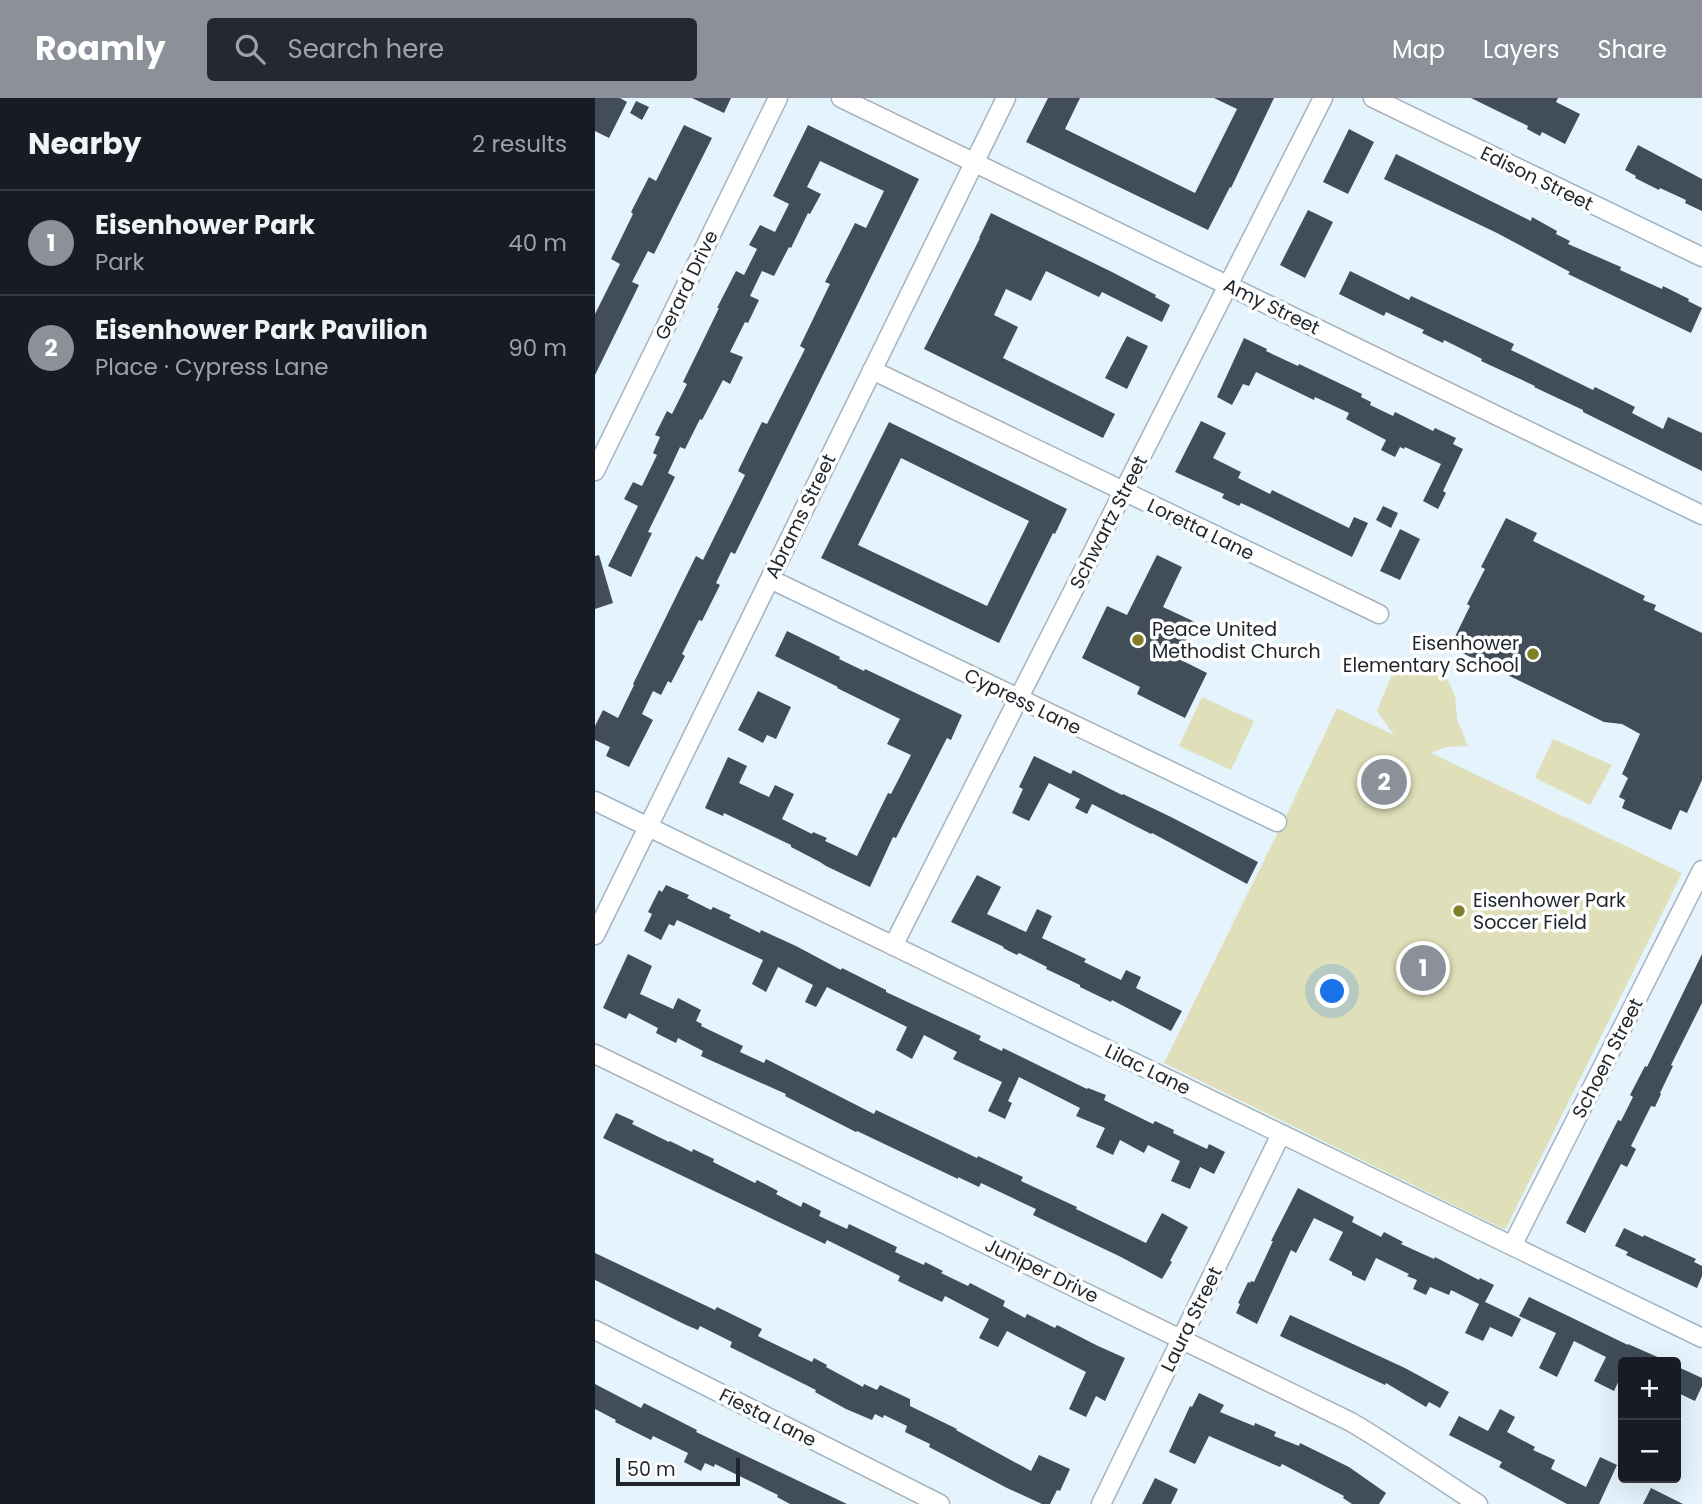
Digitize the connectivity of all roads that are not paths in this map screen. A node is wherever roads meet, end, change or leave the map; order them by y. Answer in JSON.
{"nodes":[{"id":1,"x":778,"y":98,"type":"edge"},
{"id":2,"x":841,"y":98,"type":"edge"},
{"id":3,"x":1006,"y":98,"type":"edge"},
{"id":4,"x":1323,"y":98,"type":"edge"},
{"id":5,"x":1373,"y":98,"type":"edge"},
{"id":6,"x":975,"y":162,"type":"junction"},
{"id":7,"x":1702,"y":257,"type":"edge"},
{"id":8,"x":1228,"y":285,"type":"junction"},
{"id":9,"x":872,"y":370,"type":"junction"},
{"id":10,"x":595,"y":471,"type":"edge"},
{"id":11,"x":1123,"y":492,"type":"junction"},
{"id":12,"x":1702,"y":515,"type":"edge"},
{"id":13,"x":770,"y":579,"type":"junction"},
{"id":14,"x":1379,"y":614,"type":"dead end"},
{"id":15,"x":1019,"y":699,"type":"junction"},
{"id":16,"x":595,"y":801,"type":"edge"},
{"id":17,"x":1277,"y":822,"type":"dead end"},
{"id":18,"x":648,"y":827,"type":"junction"},
{"id":19,"x":1702,"y":870,"type":"edge"},
{"id":20,"x":595,"y":935,"type":"edge"},
{"id":21,"x":893,"y":946,"type":"junction"},
{"id":22,"x":595,"y":1054,"type":"edge"},
{"id":23,"x":1281,"y":1134,"type":"junction"},
{"id":24,"x":1512,"y":1245,"type":"junction"},
{"id":25,"x":595,"y":1330,"type":"edge"},
{"id":26,"x":1182,"y":1338,"type":"junction"},
{"id":27,"x":1702,"y":1338,"type":"edge"},
{"id":28,"x":940,"y":1504,"type":"edge"},
{"id":29,"x":1101,"y":1504,"type":"edge"},
{"id":30,"x":1478,"y":1504,"type":"edge"}],
"edges":[{"from":1,"to":10,"type":"street","name":"Gerard Drive"},
{"from":2,"to":6,"type":"street","name":"Amy Street"},
{"from":3,"to":6,"type":"street","name":"Abrams Street"},
{"from":4,"to":8,"type":"street","name":"Schwartz Street"},
{"from":5,"to":7,"type":"street","name":"Edison Street"},
{"from":6,"to":8,"type":"street","name":"Amy Street"},
{"from":6,"to":9,"type":"street","name":"Abrams Street"},
{"from":8,"to":11,"type":"street","name":"Schwartz Street"},
{"from":8,"to":12,"type":"street","name":"Amy Street"},
{"from":9,"to":11,"type":"street","name":"Loretta Lane"},
{"from":9,"to":13,"type":"street","name":"Abrams Street"},
{"from":11,"to":14,"type":"street","name":"Loretta Lane"},
{"from":11,"to":15,"type":"street","name":"Schwartz Street"},
{"from":13,"to":15,"type":"street","name":"Cypress Lane"},
{"from":13,"to":18,"type":"street","name":"Abrams Street"},
{"from":15,"to":17,"type":"street","name":"Cypress Lane"},
{"from":15,"to":21,"type":"street","name":"Schwartz Street"},
{"from":16,"to":18,"type":"street","name":"Lilac Lane"},
{"from":18,"to":20,"type":"street","name":"Abrams Street"},
{"from":18,"to":21,"type":"street","name":"Lilac Lane"},
{"from":19,"to":24,"type":"street","name":"Schoen Street"},
{"from":21,"to":23,"type":"street","name":"Lilac Lane"},
{"from":22,"to":26,"type":"street","name":"Juniper Drive"},
{"from":23,"to":24,"type":"street","name":"Lilac Lane"},
{"from":23,"to":26,"type":"street","name":"Laura Street"},
{"from":24,"to":27,"type":"street","name":"Lilac Lane"},
{"from":25,"to":28,"type":"street","name":"Fiesta Lane"},
{"from":26,"to":29,"type":"street","name":"Laura Street"},
{"from":26,"to":30,"type":"street","name":"Juniper Drive"}]}
